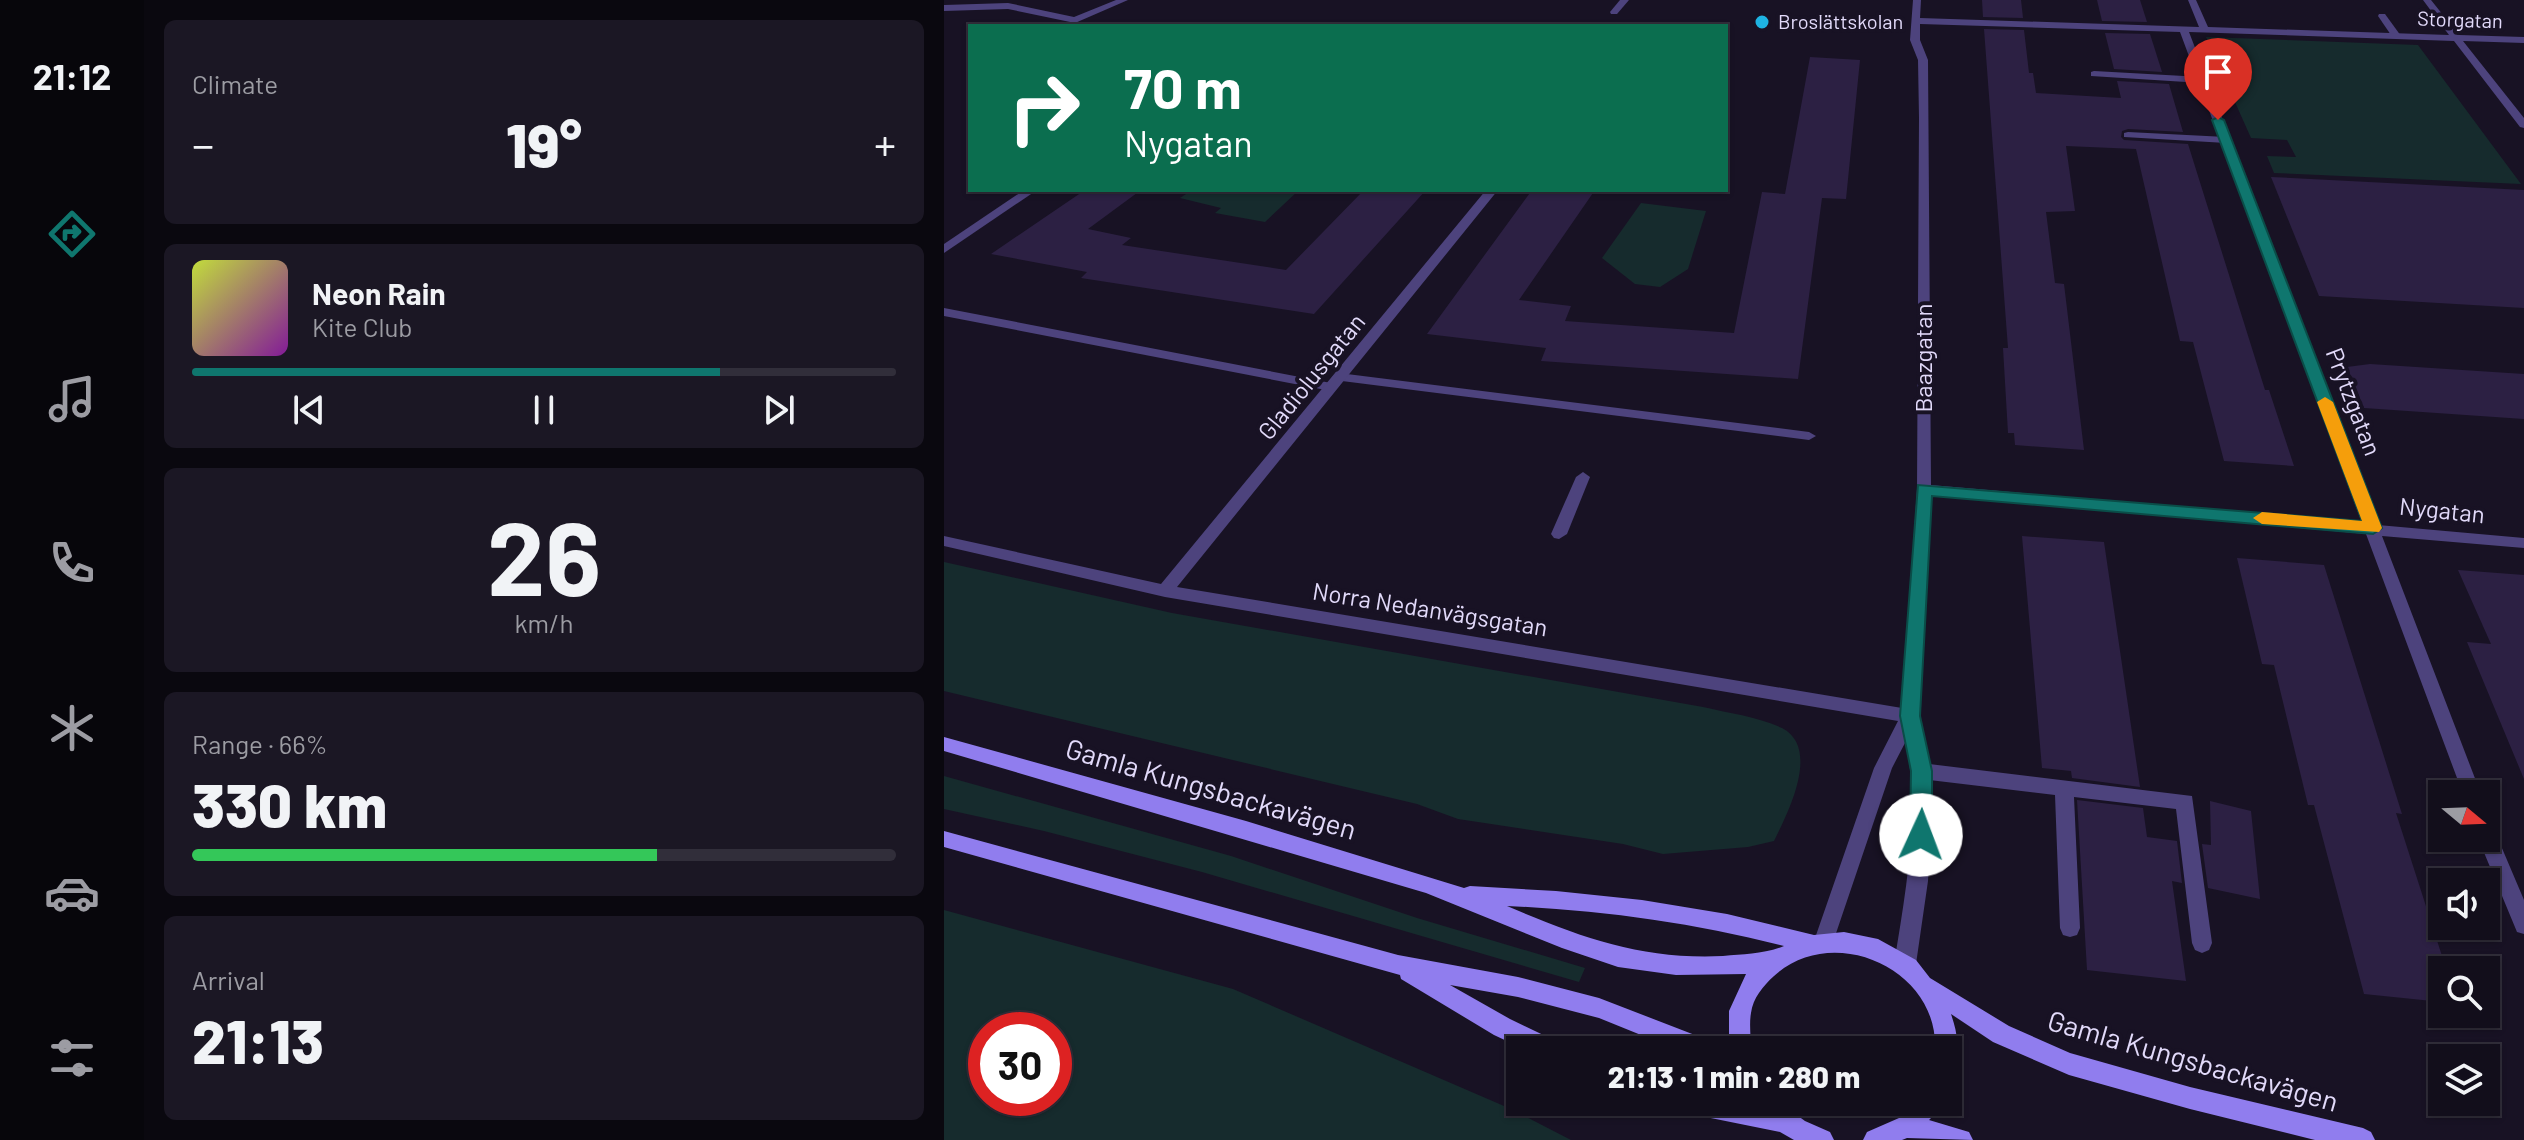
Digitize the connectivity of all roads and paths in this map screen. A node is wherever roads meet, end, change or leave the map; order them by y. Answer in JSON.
{"nodes":[{"id":1,"x":1124,"y":0,"type":"edge"},
{"id":2,"x":1625,"y":0,"type":"edge"},
{"id":3,"x":1917,"y":0,"type":"edge"},
{"id":4,"x":2192,"y":0,"type":"edge"},
{"id":5,"x":2427,"y":0,"type":"edge"},
{"id":6,"x":944,"y":8,"type":"edge"},
{"id":7,"x":1614,"y":12,"type":"dead end"},
{"id":8,"x":2382,"y":16,"type":"dead end"},
{"id":9,"x":1916,"y":21,"type":"junction"},
{"id":10,"x":2184,"y":30,"type":"junction"},
{"id":11,"x":2205,"y":30,"type":"junction"},
{"id":12,"x":2396,"y":36,"type":"junction"},
{"id":13,"x":2457,"y":38,"type":"junction"},
{"id":14,"x":2524,"y":40,"type":"edge"},
{"id":15,"x":2094,"y":74,"type":"dead end"},
{"id":16,"x":2202,"y":80,"type":"junction"},
{"id":17,"x":2524,"y":125,"type":"edge"},
{"id":18,"x":2128,"y":135,"type":"dead end"},
{"id":19,"x":2226,"y":140,"type":"junction"},
{"id":20,"x":1028,"y":192,"type":"edge"},
{"id":21,"x":1490,"y":192,"type":"edge"},
{"id":22,"x":944,"y":249,"type":"edge"},
{"id":23,"x":944,"y":312,"type":"edge"},
{"id":24,"x":1335,"y":382,"type":"junction"},
{"id":25,"x":1809,"y":436,"type":"dead end"},
{"id":26,"x":1583,"y":477,"type":"dead end"},
{"id":27,"x":1924,"y":489,"type":"junction"},
{"id":28,"x":2373,"y":528,"type":"junction"},
{"id":29,"x":1559,"y":534,"type":"dead end"},
{"id":30,"x":944,"y":541,"type":"edge"},
{"id":31,"x":2524,"y":543,"type":"edge"},
{"id":32,"x":1165,"y":591,"type":"junction"},
{"id":33,"x":1910,"y":716,"type":"junction"},
{"id":34,"x":944,"y":744,"type":"edge"},
{"id":35,"x":1921,"y":771,"type":"junction"},
{"id":36,"x":2467,"y":780,"type":"edge"},
{"id":37,"x":2064,"y":787,"type":"junction"},
{"id":38,"x":944,"y":839,"type":"edge"},
{"id":39,"x":2494,"y":852,"type":"edge"},
{"id":40,"x":1461,"y":895,"type":"junction"},
{"id":41,"x":2524,"y":925,"type":"edge"},
{"id":42,"x":2070,"y":928,"type":"dead end"},
{"id":43,"x":1817,"y":942,"type":"junction"},
{"id":44,"x":2202,"y":943,"type":"dead end"},
{"id":45,"x":1774,"y":961,"type":"junction"},
{"id":46,"x":1905,"y":964,"type":"junction"},
{"id":47,"x":1398,"y":965,"type":"junction"},
{"id":48,"x":1927,"y":987,"type":"junction"},
{"id":49,"x":1521,"y":1036,"type":"edge"},
{"id":50,"x":1670,"y":1036,"type":"edge"},
{"id":51,"x":1740,"y":1036,"type":"edge"},
{"id":52,"x":1944,"y":1036,"type":"edge"},
{"id":53,"x":1738,"y":1116,"type":"edge"},
{"id":54,"x":1917,"y":1116,"type":"edge"},
{"id":55,"x":1907,"y":1126,"type":"junction"},
{"id":56,"x":1790,"y":1130,"type":"edge"},
{"id":57,"x":1881,"y":1139,"type":"edge"},
{"id":58,"x":1822,"y":1140,"type":"edge"},
{"id":59,"x":1961,"y":1140,"type":"edge"},
{"id":60,"x":2363,"y":1140,"type":"edge"}],
"edges":[{"from":1,"to":6,"type":"street"},
{"from":2,"to":7,"type":"street"},
{"from":3,"to":9,"type":"street","name":"Baazgatan"},
{"from":4,"to":11,"type":"street"},
{"from":5,"to":13,"type":"street"},
{"from":8,"to":12,"type":"street"},
{"from":9,"to":10,"type":"street","name":"Storgatan"},
{"from":9,"to":27,"type":"street","name":"Baazgatan"},
{"from":10,"to":11,"type":"street","name":"Storgatan"},
{"from":10,"to":16,"type":"street","name":"Prytzgatan"},
{"from":11,"to":12,"type":"street","name":"Storgatan"},
{"from":12,"to":13,"type":"street","name":"Storgatan"},
{"from":13,"to":14,"type":"street","name":"Storgatan"},
{"from":13,"to":17,"type":"street"},
{"from":15,"to":16,"type":"street"},
{"from":16,"to":19,"type":"street","name":"Prytzgatan"},
{"from":18,"to":19,"type":"street"},
{"from":19,"to":28,"type":"street","name":"Prytzgatan"},
{"from":20,"to":22,"type":"street"},
{"from":21,"to":24,"type":"street","name":"Gladiolusgatan"},
{"from":23,"to":24,"type":"street"},
{"from":24,"to":25,"type":"street"},
{"from":24,"to":32,"type":"street","name":"Gladiolusgatan"},
{"from":26,"to":29,"type":"street"},
{"from":27,"to":28,"type":"street","name":"Nygatan"},
{"from":27,"to":33,"type":"street","name":"Baazgatan"},
{"from":28,"to":31,"type":"street","name":"Nygatan"},
{"from":28,"to":36,"type":"street","name":"Prytzgatan"},
{"from":30,"to":32,"type":"street","name":"Norra Nedanvägsgatan"},
{"from":32,"to":33,"type":"street","name":"Norra Nedanvägsgatan"},
{"from":33,"to":35,"type":"street","name":"Baazgatan"},
{"from":33,"to":43,"type":"street","name":"Baazgatan"},
{"from":34,"to":40,"type":"main road","name":"Gamla Kungsbackavägen"},
{"from":35,"to":37,"type":"street"},
{"from":35,"to":46,"type":"street","name":"Baazgatan"},
{"from":37,"to":42,"type":"street"},
{"from":37,"to":44,"type":"street"},
{"from":38,"to":47,"type":"main road"},
{"from":39,"to":41,"type":"street"},
{"from":40,"to":43,"type":"main road","name":"Gamla Kungsbackavägen"},
{"from":40,"to":45,"type":"main road","name":"Gamla Kungsbackavägen"},
{"from":43,"to":45,"type":"main road"},
{"from":43,"to":46,"type":"main road"},
{"from":45,"to":51,"type":"main road"},
{"from":46,"to":48,"type":"main road"},
{"from":47,"to":49,"type":"main road"},
{"from":47,"to":50,"type":"main road"},
{"from":48,"to":52,"type":"main road"},
{"from":48,"to":60,"type":"main road","name":"Gamla Kungsbackavägen"},
{"from":53,"to":56,"type":"main road"},
{"from":54,"to":55,"type":"main road"},
{"from":55,"to":57,"type":"main road"},
{"from":55,"to":59,"type":"main road"},
{"from":56,"to":58,"type":"main road"}]}
